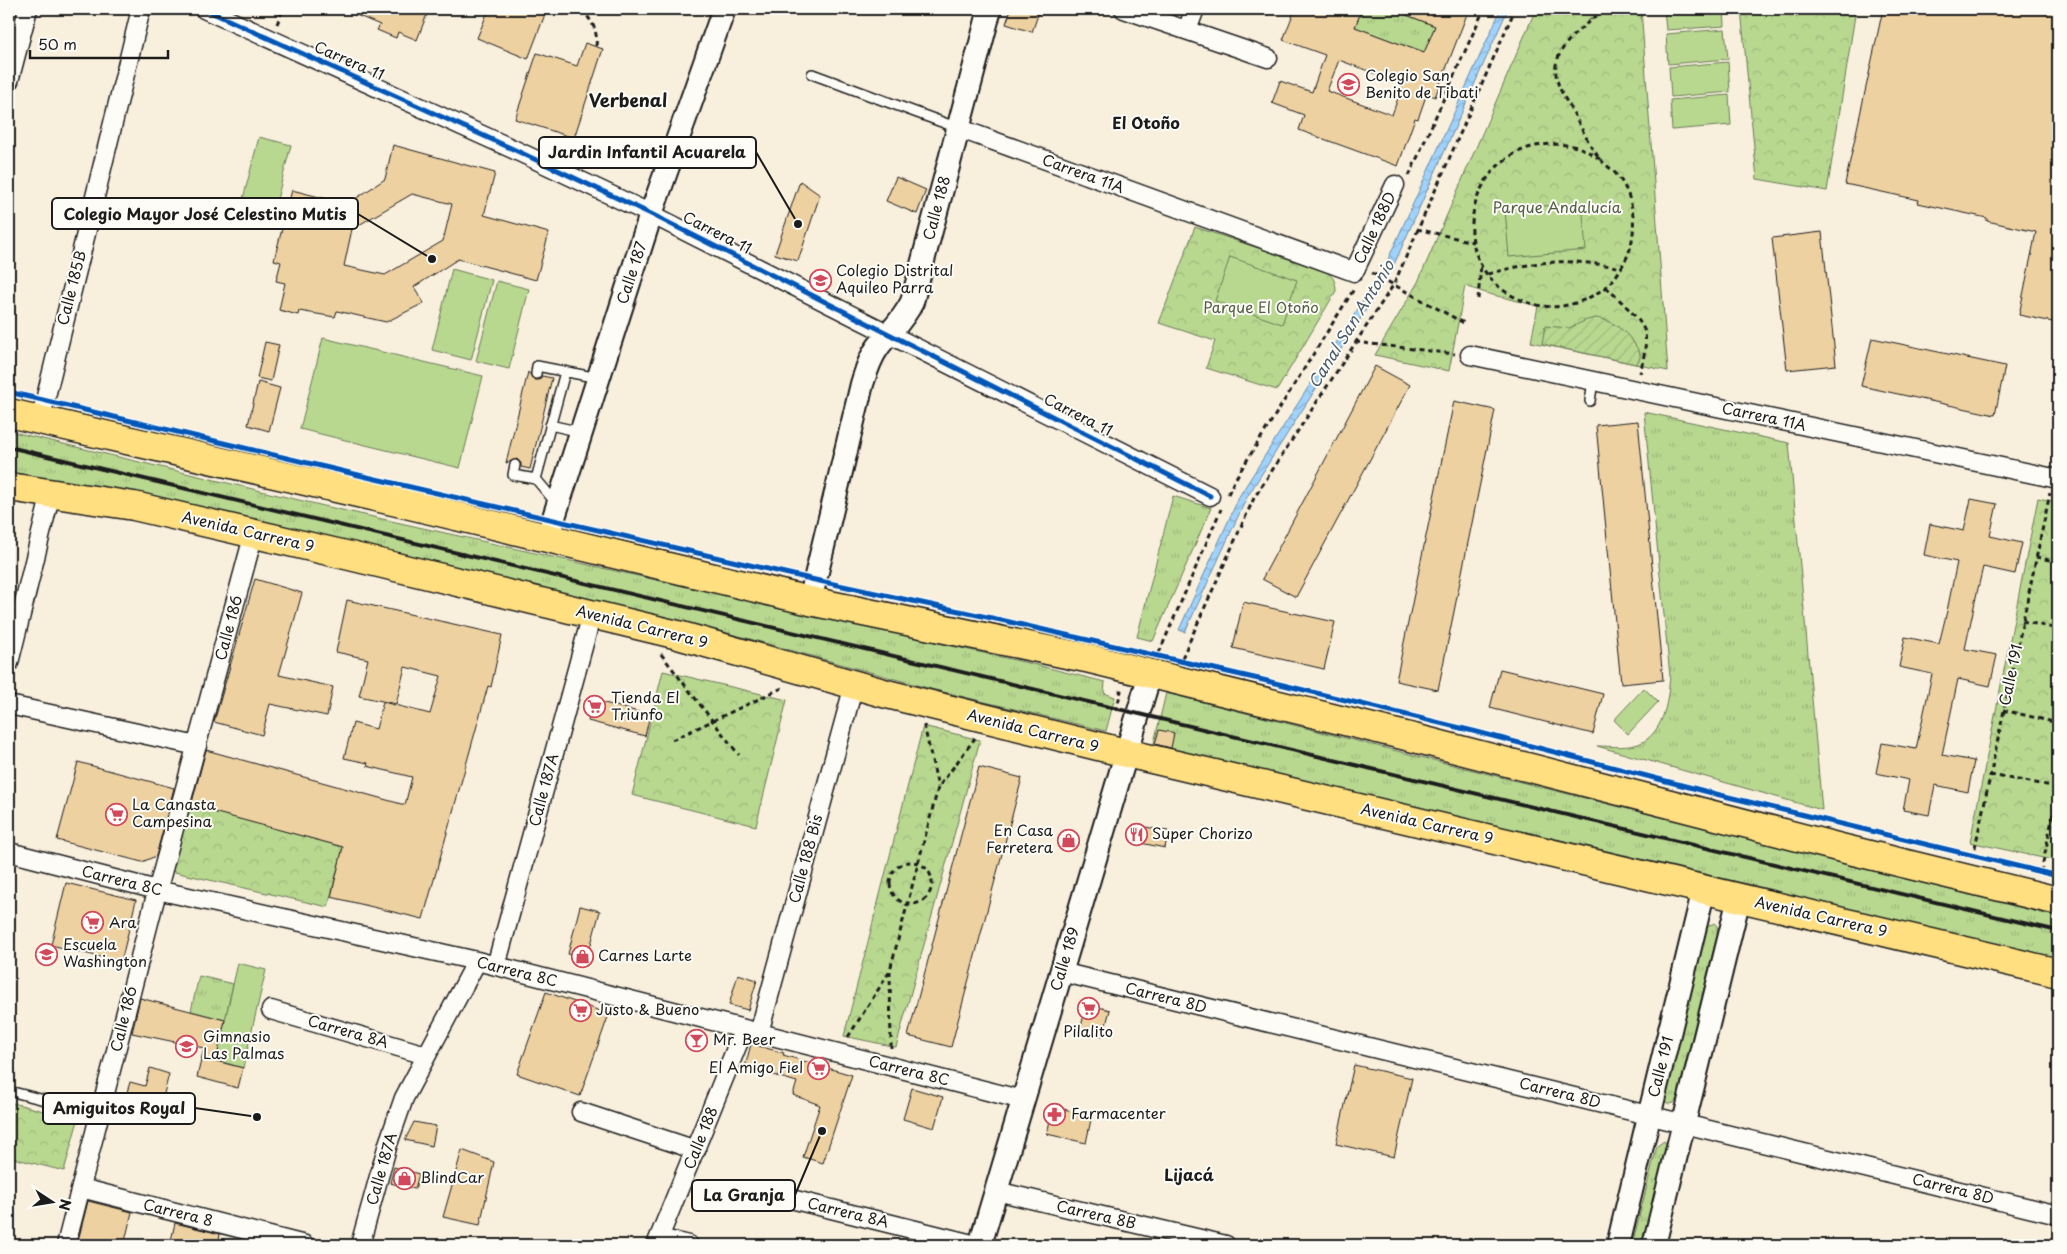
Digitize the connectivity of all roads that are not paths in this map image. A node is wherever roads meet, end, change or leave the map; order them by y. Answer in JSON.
{"nodes":[{"id":1,"x":28,"y":9,"type":"edge"},
{"id":2,"x":141,"y":9,"type":"edge"},
{"id":3,"x":204,"y":9,"type":"edge"},
{"id":4,"x":724,"y":9,"type":"edge"},
{"id":5,"x":1124,"y":9,"type":"edge"},
{"id":6,"x":1195,"y":9,"type":"edge"},
{"id":7,"x":987,"y":10,"type":"edge"},
{"id":8,"x":1187,"y":30,"type":"junction"},
{"id":9,"x":1268,"y":58,"type":"dead end"},
{"id":10,"x":812,"y":74,"type":"dead end"},
{"id":11,"x":9,"y":81,"type":"edge"},
{"id":12,"x":958,"y":128,"type":"junction"},
{"id":13,"x":1401,"y":182,"type":"road end"},
{"id":14,"x":651,"y":214,"type":"junction"},
{"id":15,"x":1359,"y":276,"type":"joint"},
{"id":16,"x":889,"y":334,"type":"junction"},
{"id":17,"x":1470,"y":355,"type":"road end"},
{"id":18,"x":564,"y":372,"type":"junction"},
{"id":19,"x":536,"y":374,"type":"dead end"},
{"id":20,"x":599,"y":378,"type":"junction"},
{"id":21,"x":1593,"y":381,"type":"junction"},
{"id":22,"x":1590,"y":401,"type":"dead end"},
{"id":23,"x":9,"y":413,"type":"edge"},
{"id":24,"x":40,"y":421,"type":"junction"},
{"id":25,"x":550,"y":425,"type":"junction"},
{"id":26,"x":581,"y":432,"type":"junction"},
{"id":27,"x":515,"y":465,"type":"dead end"},
{"id":28,"x":536,"y":479,"type":"junction"},
{"id":29,"x":2054,"y":486,"type":"edge"},
{"id":30,"x":9,"y":487,"type":"edge"},
{"id":31,"x":51,"y":492,"type":"junction"},
{"id":32,"x":1220,"y":499,"type":"road end"},
{"id":33,"x":558,"y":505,"type":"junction"},
{"id":34,"x":254,"y":533,"type":"junction"},
{"id":35,"x":547,"y":539,"type":"junction"},
{"id":36,"x":810,"y":601,"type":"junction"},
{"id":37,"x":592,"y":614,"type":"junction"},
{"id":38,"x":1156,"y":660,"type":"junction"},
{"id":39,"x":9,"y":663,"type":"edge"},
{"id":40,"x":854,"y":685,"type":"junction"},
{"id":41,"x":9,"y":705,"type":"edge"},
{"id":42,"x":197,"y":746,"type":"junction"},
{"id":43,"x":1126,"y":754,"type":"junction"},
{"id":44,"x":9,"y":852,"type":"edge"},
{"id":45,"x":1704,"y":889,"type":"junction"},
{"id":46,"x":158,"y":890,"type":"junction"},
{"id":47,"x":1739,"y":898,"type":"junction"},
{"id":48,"x":2058,"y":900,"type":"edge"},
{"id":49,"x":477,"y":961,"type":"junction"},
{"id":50,"x":496,"y":966,"type":"junction"},
{"id":51,"x":1061,"y":972,"type":"junction"},
{"id":52,"x":2058,"y":973,"type":"edge"},
{"id":53,"x":271,"y":1010,"type":"dead end"},
{"id":54,"x":752,"y":1031,"type":"junction"},
{"id":55,"x":426,"y":1055,"type":"junction"},
{"id":56,"x":9,"y":1092,"type":"edge"},
{"id":57,"x":1023,"y":1100,"type":"junction"},
{"id":58,"x":581,"y":1112,"type":"dead end"},
{"id":59,"x":100,"y":1114,"type":"junction"},
{"id":60,"x":1650,"y":1115,"type":"junction"},
{"id":61,"x":1684,"y":1123,"type":"junction"},
{"id":62,"x":696,"y":1150,"type":"junction"},
{"id":63,"x":81,"y":1188,"type":"junction"},
{"id":64,"x":996,"y":1191,"type":"junction"},
{"id":65,"x":778,"y":1196,"type":"dead end"},
{"id":66,"x":2058,"y":1214,"type":"edge"},
{"id":67,"x":657,"y":1242,"type":"edge"},
{"id":68,"x":66,"y":1245,"type":"edge"},
{"id":69,"x":305,"y":1245,"type":"edge"},
{"id":70,"x":360,"y":1245,"type":"edge"},
{"id":71,"x":689,"y":1245,"type":"edge"},
{"id":72,"x":978,"y":1245,"type":"edge"},
{"id":73,"x":1226,"y":1245,"type":"edge"},
{"id":74,"x":1618,"y":1245,"type":"edge"},
{"id":75,"x":1654,"y":1245,"type":"edge"}],
"edges":[{"from":1,"to":11,"type":"street"},
{"from":2,"to":24,"type":"street","name":"Calle 185B"},
{"from":3,"to":14,"type":"street","name":"Carrera 11"},
{"from":4,"to":14,"type":"street","name":"Calle 187"},
{"from":5,"to":8,"type":"street"},
{"from":6,"to":8,"type":"street"},
{"from":7,"to":12,"type":"street","name":"Calle 188"},
{"from":8,"to":9,"type":"street"},
{"from":10,"to":12,"type":"lane","name":"Carrera 11A"},
{"from":12,"to":15,"type":"street","name":"Carrera 11A"},
{"from":12,"to":16,"type":"street","name":"Calle 188"},
{"from":13,"to":15,"type":"street","name":"Calle 188D"},
{"from":14,"to":16,"type":"street","name":"Carrera 11"},
{"from":14,"to":20,"type":"street","name":"Calle 187"},
{"from":16,"to":32,"type":"street","name":"Carrera 11"},
{"from":16,"to":36,"type":"street","name":"Calle 188"},
{"from":17,"to":21,"type":"street","name":"Carrera 11A"},
{"from":18,"to":19,"type":"lane"},
{"from":18,"to":20,"type":"lane"},
{"from":18,"to":25,"type":"lane"},
{"from":20,"to":26,"type":"street","name":"Calle 187"},
{"from":21,"to":22,"type":"lane"},
{"from":21,"to":29,"type":"street","name":"Carrera 11A"},
{"from":23,"to":24,"type":"main road"},
{"from":24,"to":35,"type":"main road"},
{"from":25,"to":26,"type":"lane"},
{"from":25,"to":28,"type":"lane"},
{"from":26,"to":33,"type":"street","name":"Calle 187"},
{"from":27,"to":28,"type":"lane"},
{"from":28,"to":33,"type":"lane"},
{"from":30,"to":31,"type":"main road","name":"Avenida Carrera 9"},
{"from":31,"to":34,"type":"main road","name":"Avenida Carrera 9"},
{"from":31,"to":39,"type":"street"},
{"from":33,"to":35,"type":"street","name":"Calle 187"},
{"from":34,"to":37,"type":"main road","name":"Avenida Carrera 9"},
{"from":34,"to":42,"type":"street","name":"Calle 186"},
{"from":35,"to":36,"type":"main road"},
{"from":36,"to":38,"type":"main road"},
{"from":37,"to":40,"type":"main road","name":"Avenida Carrera 9"},
{"from":37,"to":50,"type":"street","name":"Calle 187A"},
{"from":38,"to":43,"type":"street","name":"Calle 189"},
{"from":38,"to":48,"type":"main road"},
{"from":40,"to":43,"type":"main road","name":"Avenida Carrera 9"},
{"from":40,"to":54,"type":"street","name":"Calle 188 Bis"},
{"from":41,"to":42,"type":"street"},
{"from":42,"to":46,"type":"street","name":"Calle 186"},
{"from":43,"to":45,"type":"main road","name":"Avenida Carrera 9"},
{"from":43,"to":51,"type":"street","name":"Calle 189"},
{"from":44,"to":46,"type":"street","name":"Carrera 8C"},
{"from":45,"to":47,"type":"main road","name":"Avenida Carrera 9"},
{"from":45,"to":60,"type":"street","name":"Calle 191"},
{"from":46,"to":49,"type":"street","name":"Carrera 8C"},
{"from":46,"to":59,"type":"street","name":"Calle 186"},
{"from":47,"to":52,"type":"main road","name":"Avenida Carrera 9"},
{"from":47,"to":61,"type":"street"},
{"from":49,"to":50,"type":"street","name":"Carrera 8C"},
{"from":49,"to":55,"type":"street","name":"Calle 187A"},
{"from":50,"to":54,"type":"street","name":"Carrera 8C"},
{"from":51,"to":57,"type":"street","name":"Calle 189"},
{"from":51,"to":60,"type":"street","name":"Carrera 8D"},
{"from":53,"to":55,"type":"street","name":"Carrera 8A"},
{"from":54,"to":57,"type":"street","name":"Carrera 8C"},
{"from":54,"to":62,"type":"street","name":"Calle 188"},
{"from":55,"to":70,"type":"street","name":"Calle 187A"},
{"from":56,"to":59,"type":"lane"},
{"from":57,"to":64,"type":"street","name":"Calle 189"},
{"from":58,"to":62,"type":"street"},
{"from":59,"to":63,"type":"street","name":"Calle 186"},
{"from":60,"to":61,"type":"street","name":"Carrera 8D"},
{"from":60,"to":74,"type":"street","name":"Calle 191"},
{"from":61,"to":66,"type":"street","name":"Carrera 8D"},
{"from":61,"to":75,"type":"street"},
{"from":62,"to":67,"type":"street","name":"Calle 188"},
{"from":63,"to":68,"type":"street","name":"Calle 186"},
{"from":63,"to":69,"type":"street","name":"Carrera 8"},
{"from":64,"to":72,"type":"street","name":"Calle 189"},
{"from":64,"to":73,"type":"street","name":"Carrera 8B"},
{"from":65,"to":72,"type":"street","name":"Carrera 8A"},
{"from":67,"to":71,"type":"street"}]}
